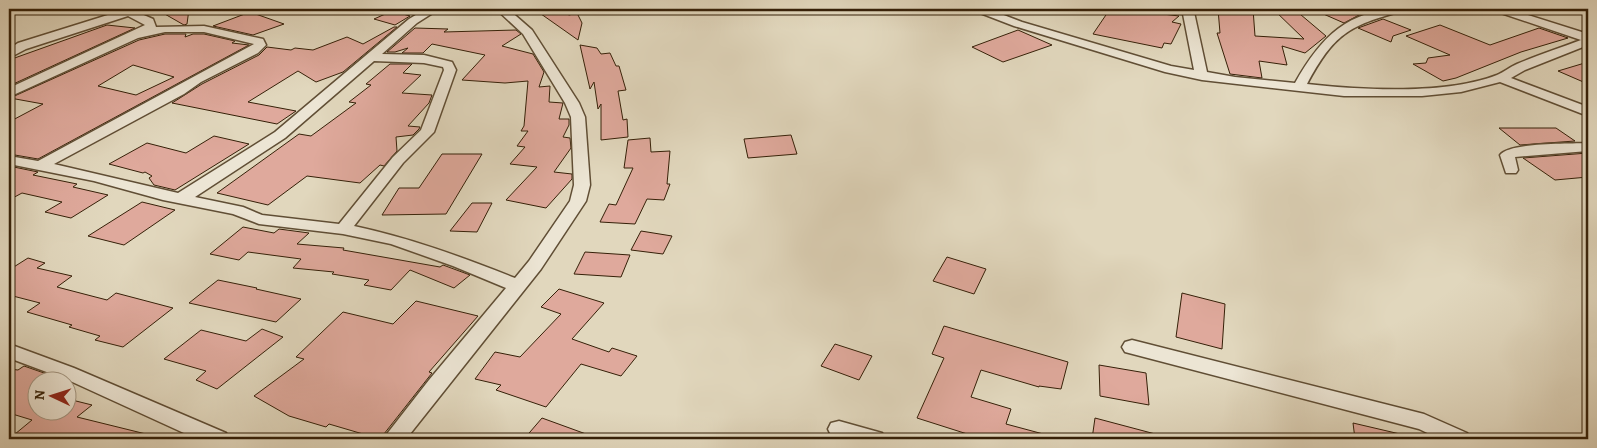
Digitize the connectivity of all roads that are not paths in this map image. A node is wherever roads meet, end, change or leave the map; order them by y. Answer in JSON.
{"nodes":[{"id":1,"x":141,"y":9,"type":"edge"},
{"id":2,"x":434,"y":9,"type":"edge"},
{"id":3,"x":502,"y":9,"type":"edge"},
{"id":4,"x":979,"y":9,"type":"edge"},
{"id":5,"x":1162,"y":9,"type":"edge"},
{"id":6,"x":1398,"y":9,"type":"edge"},
{"id":7,"x":1499,"y":9,"type":"edge"},
{"id":8,"x":1189,"y":10,"type":"edge"},
{"id":9,"x":127,"y":12,"type":"junction"},
{"id":10,"x":135,"y":35,"type":"junction"},
{"id":11,"x":1588,"y":40,"type":"edge"},
{"id":12,"x":9,"y":54,"type":"edge"},
{"id":13,"x":371,"y":57,"type":"junction"},
{"id":14,"x":1202,"y":76,"type":"junction"},
{"id":15,"x":1501,"y":78,"type":"junction"},
{"id":16,"x":1299,"y":88,"type":"junction"},
{"id":17,"x":9,"y":93,"type":"edge"},
{"id":18,"x":1588,"y":112,"type":"edge"},
{"id":19,"x":1588,"y":147,"type":"edge"},
{"id":20,"x":9,"y":160,"type":"edge"},
{"id":21,"x":40,"y":167,"type":"junction"},
{"id":22,"x":1511,"y":170,"type":"dead end"},
{"id":23,"x":182,"y":198,"type":"junction"},
{"id":24,"x":343,"y":229,"type":"junction"},
{"id":25,"x":518,"y":286,"type":"junction"},
{"id":26,"x":1132,"y":347,"type":"dead end"},
{"id":27,"x":9,"y":351,"type":"edge"},
{"id":28,"x":839,"y":429,"type":"dead end"},
{"id":29,"x":218,"y":439,"type":"edge"},
{"id":30,"x":394,"y":439,"type":"edge"},
{"id":31,"x":874,"y":439,"type":"edge"},
{"id":32,"x":1459,"y":439,"type":"edge"}],
"edges":[{"from":1,"to":9,"type":"street"},
{"from":2,"to":13,"type":"street"},
{"from":3,"to":25,"type":"street"},
{"from":4,"to":14,"type":"street"},
{"from":5,"to":8,"type":"street"},
{"from":6,"to":16,"type":"street"},
{"from":7,"to":11,"type":"street"},
{"from":8,"to":14,"type":"street"},
{"from":9,"to":10,"type":"street"},
{"from":9,"to":12,"type":"street"},
{"from":10,"to":17,"type":"street"},
{"from":10,"to":21,"type":"street"},
{"from":11,"to":15,"type":"street"},
{"from":13,"to":23,"type":"street"},
{"from":13,"to":24,"type":"street"},
{"from":14,"to":16,"type":"street"},
{"from":15,"to":16,"type":"street"},
{"from":15,"to":18,"type":"street"},
{"from":19,"to":22,"type":"street"},
{"from":20,"to":21,"type":"street"},
{"from":21,"to":23,"type":"street"},
{"from":23,"to":24,"type":"street"},
{"from":24,"to":25,"type":"street"},
{"from":25,"to":30,"type":"street"},
{"from":26,"to":32,"type":"street"},
{"from":27,"to":29,"type":"street"},
{"from":28,"to":31,"type":"street"}]}
